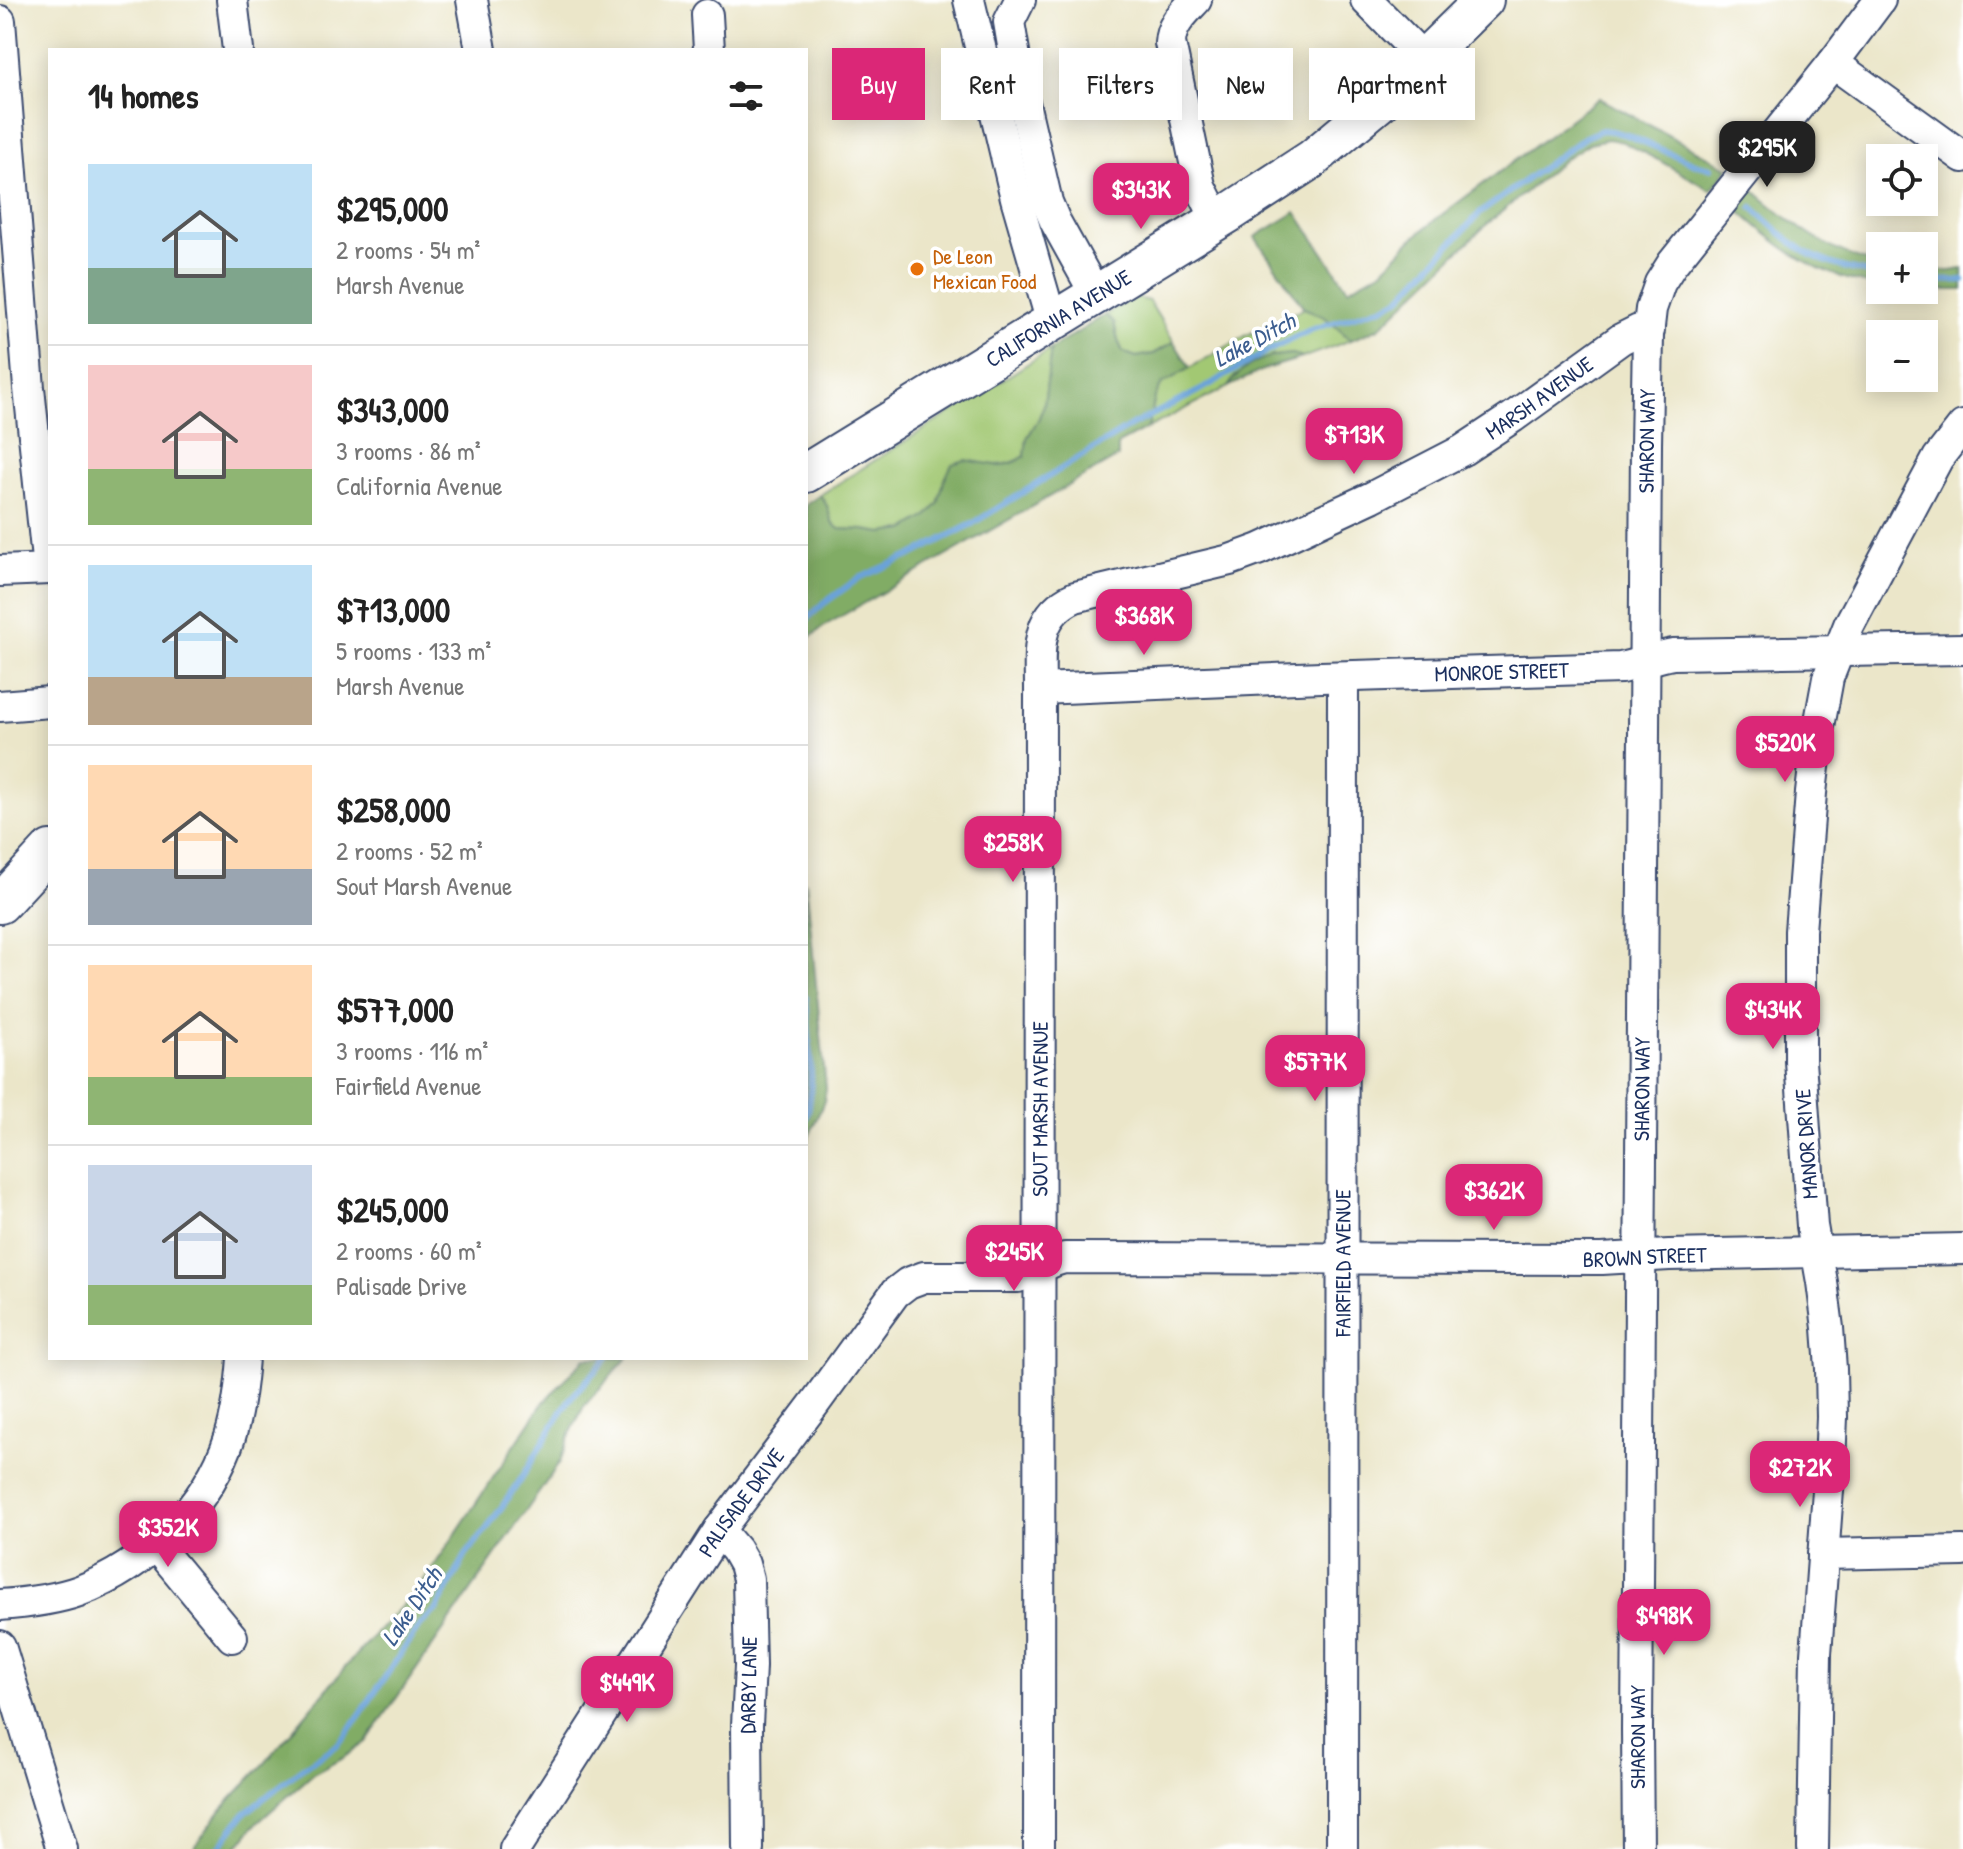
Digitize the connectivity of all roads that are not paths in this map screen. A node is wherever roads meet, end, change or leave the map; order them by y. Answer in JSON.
{"nodes":[{"id":1,"x":232,"y":0,"type":"edge"},
{"id":2,"x":472,"y":0,"type":"edge"},
{"id":3,"x":969,"y":0,"type":"edge"},
{"id":4,"x":1020,"y":0,"type":"edge"},
{"id":5,"x":1196,"y":0,"type":"edge"},
{"id":6,"x":1366,"y":0,"type":"edge"},
{"id":7,"x":1484,"y":0,"type":"edge"},
{"id":8,"x":1880,"y":0,"type":"edge"},
{"id":9,"x":707,"y":15,"type":"dead end"},
{"id":10,"x":0,"y":21,"type":"edge"},
{"id":11,"x":238,"y":48,"type":"edge"},
{"id":12,"x":481,"y":48,"type":"edge"},
{"id":13,"x":709,"y":48,"type":"edge"},
{"id":14,"x":1413,"y":48,"type":"edge"},
{"id":15,"x":1435,"y":48,"type":"edge"},
{"id":16,"x":1833,"y":63,"type":"junction"},
{"id":17,"x":1359,"y":120,"type":"edge"},
{"id":18,"x":1963,"y":157,"type":"edge"},
{"id":19,"x":1217,"y":220,"type":"junction"},
{"id":20,"x":1096,"y":295,"type":"junction"},
{"id":21,"x":1052,"y":323,"type":"junction"},
{"id":22,"x":1649,"y":330,"type":"junction"},
{"id":23,"x":1963,"y":426,"type":"edge"},
{"id":24,"x":808,"y":472,"type":"edge"},
{"id":25,"x":48,"y":560,"type":"edge"},
{"id":26,"x":48,"y":569,"type":"edge"},
{"id":27,"x":0,"y":571,"type":"edge"},
{"id":28,"x":1052,"y":611,"type":"joint"},
{"id":29,"x":1963,"y":649,"type":"edge"},
{"id":30,"x":1839,"y":651,"type":"junction"},
{"id":31,"x":1646,"y":661,"type":"junction"},
{"id":32,"x":1343,"y":677,"type":"junction"},
{"id":33,"x":1040,"y":689,"type":"junction"},
{"id":34,"x":48,"y":702,"type":"edge"},
{"id":35,"x":0,"y":706,"type":"edge"},
{"id":36,"x":48,"y":852,"type":"edge"},
{"id":37,"x":0,"y":904,"type":"edge"},
{"id":38,"x":1963,"y":1249,"type":"edge"},
{"id":39,"x":1816,"y":1252,"type":"junction"},
{"id":40,"x":1641,"y":1257,"type":"junction"},
{"id":41,"x":1342,"y":1258,"type":"junction"},
{"id":42,"x":1041,"y":1267,"type":"junction"},
{"id":43,"x":243,"y":1360,"type":"edge"},
{"id":44,"x":719,"y":1530,"type":"junction"},
{"id":45,"x":156,"y":1545,"type":"junction"},
{"id":46,"x":1963,"y":1551,"type":"edge"},
{"id":47,"x":1823,"y":1554,"type":"junction"},
{"id":48,"x":0,"y":1605,"type":"edge"},
{"id":49,"x":232,"y":1637,"type":"dead end"},
{"id":50,"x":0,"y":1646,"type":"edge"},
{"id":51,"x":62,"y":1849,"type":"edge"},
{"id":52,"x":515,"y":1849,"type":"edge"},
{"id":53,"x":748,"y":1849,"type":"edge"},
{"id":54,"x":1039,"y":1849,"type":"edge"},
{"id":55,"x":1342,"y":1849,"type":"edge"},
{"id":56,"x":1638,"y":1849,"type":"edge"},
{"id":57,"x":1813,"y":1849,"type":"edge"}],
"edges":[{"from":1,"to":11,"type":"street"},
{"from":2,"to":12,"type":"street"},
{"from":3,"to":21,"type":"street"},
{"from":4,"to":20,"type":"street"},
{"from":5,"to":19,"type":"street"},
{"from":6,"to":14,"type":"street"},
{"from":7,"to":15,"type":"main road","name":"CALIFORNIA AVENUE"},
{"from":8,"to":16,"type":"street"},
{"from":9,"to":13,"type":"street"},
{"from":10,"to":25,"type":"street"},
{"from":16,"to":18,"type":"street"},
{"from":16,"to":22,"type":"street"},
{"from":17,"to":19,"type":"main road","name":"CALIFORNIA AVENUE"},
{"from":19,"to":20,"type":"main road","name":"CALIFORNIA AVENUE"},
{"from":20,"to":21,"type":"main road","name":"CALIFORNIA AVENUE"},
{"from":21,"to":24,"type":"main road","name":"CALIFORNIA AVENUE"},
{"from":22,"to":28,"type":"street","name":"MARSH AVENUE"},
{"from":22,"to":31,"type":"street","name":"SHARON WAY"},
{"from":23,"to":30,"type":"street","name":"MANOR DRIVE"},
{"from":26,"to":27,"type":"street"},
{"from":28,"to":33,"type":"street","name":"SOUT MARSH AVENUE"},
{"from":29,"to":30,"type":"street","name":"MONROE STREET"},
{"from":30,"to":31,"type":"street","name":"MONROE STREET"},
{"from":30,"to":39,"type":"street","name":"MANOR DRIVE"},
{"from":31,"to":32,"type":"street","name":"MONROE STREET"},
{"from":31,"to":40,"type":"street","name":"SHARON WAY"},
{"from":32,"to":33,"type":"street","name":"MONROE STREET"},
{"from":32,"to":41,"type":"street","name":"FAIRFIELD AVENUE"},
{"from":33,"to":42,"type":"street","name":"SOUT MARSH AVENUE"},
{"from":34,"to":35,"type":"street"},
{"from":36,"to":37,"type":"main road"},
{"from":38,"to":39,"type":"street","name":"BROWN STREET"},
{"from":39,"to":40,"type":"street","name":"BROWN STREET"},
{"from":39,"to":47,"type":"street","name":"MANOR DRIVE"},
{"from":40,"to":41,"type":"street","name":"BROWN STREET"},
{"from":40,"to":56,"type":"street","name":"SHARON WAY"},
{"from":41,"to":42,"type":"street","name":"BROWN STREET"},
{"from":41,"to":55,"type":"street","name":"FAIRFIELD AVENUE"},
{"from":42,"to":44,"type":"street","name":"PALISADE DRIVE"},
{"from":42,"to":54,"type":"street","name":"SOUT MARSH AVENUE"},
{"from":43,"to":45,"type":"street"},
{"from":44,"to":52,"type":"street","name":"PALISADE DRIVE"},
{"from":44,"to":53,"type":"street","name":"DARBY LANE"},
{"from":45,"to":48,"type":"street"},
{"from":45,"to":49,"type":"street"},
{"from":46,"to":47,"type":"street"},
{"from":47,"to":57,"type":"street","name":"MANOR DRIVE"},
{"from":50,"to":51,"type":"street"}]}
